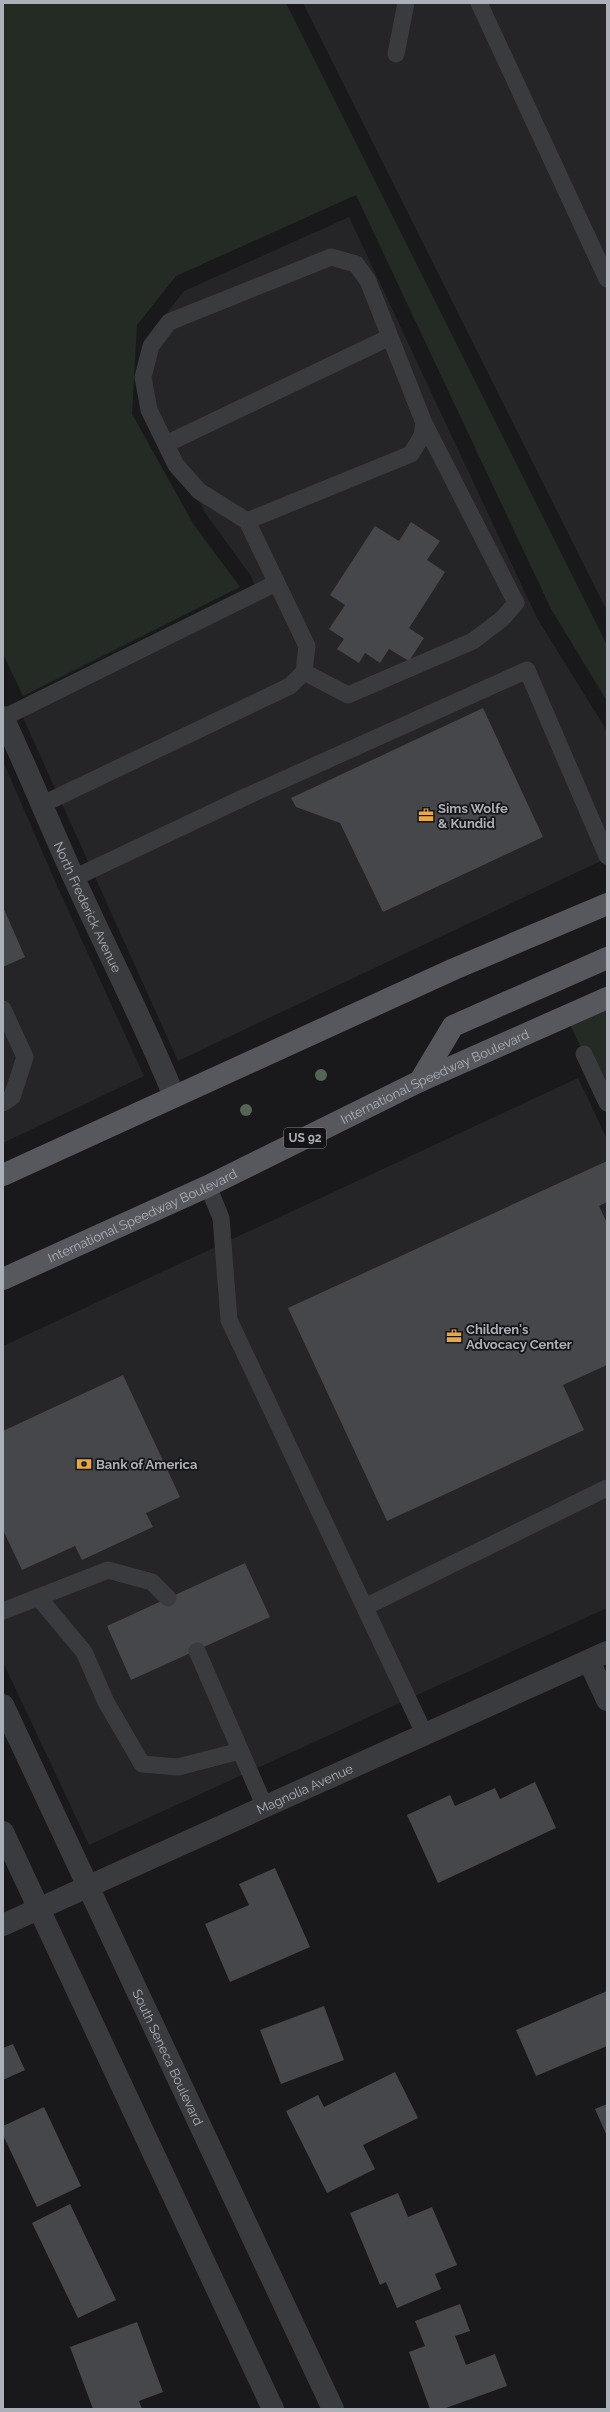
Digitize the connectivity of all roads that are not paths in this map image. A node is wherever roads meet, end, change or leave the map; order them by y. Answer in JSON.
{"nodes":[{"id":1,"x":406,"y":3,"type":"edge"},
{"id":2,"x":479,"y":3,"type":"edge"},
{"id":3,"x":396,"y":54,"type":"dead end"},
{"id":4,"x":607,"y":279,"type":"edge"},
{"id":5,"x":390,"y":337,"type":"junction"},
{"id":6,"x":424,"y":423,"type":"junction"},
{"id":7,"x":166,"y":444,"type":"junction"},
{"id":8,"x":247,"y":521,"type":"junction"},
{"id":9,"x":276,"y":583,"type":"junction"},
{"id":10,"x":304,"y":672,"type":"junction"},
{"id":11,"x":3,"y":718,"type":"edge"},
{"id":12,"x":43,"y":804,"type":"junction"},
{"id":13,"x":607,"y":856,"type":"edge"},
{"id":14,"x":74,"y":878,"type":"junction"},
{"id":15,"x":607,"y":904,"type":"edge"},
{"id":16,"x":607,"y":958,"type":"edge"},
{"id":17,"x":607,"y":998,"type":"edge"},
{"id":18,"x":3,"y":1009,"type":"edge"},
{"id":19,"x":584,"y":1054,"type":"dead end"},
{"id":20,"x":420,"y":1081,"type":"junction"},
{"id":21,"x":174,"y":1096,"type":"junction"},
{"id":22,"x":3,"y":1103,"type":"edge"},
{"id":23,"x":607,"y":1103,"type":"edge"},
{"id":24,"x":3,"y":1175,"type":"edge"},
{"id":25,"x":208,"y":1186,"type":"junction"},
{"id":26,"x":3,"y":1279,"type":"edge"},
{"id":27,"x":607,"y":1488,"type":"edge"},
{"id":28,"x":39,"y":1598,"type":"junction"},
{"id":29,"x":168,"y":1598,"type":"dead end"},
{"id":30,"x":365,"y":1607,"type":"junction"},
{"id":31,"x":3,"y":1611,"type":"edge"},
{"id":32,"x":197,"y":1651,"type":"dead end"},
{"id":33,"x":598,"y":1657,"type":"edge"},
{"id":34,"x":607,"y":1700,"type":"edge"},
{"id":35,"x":3,"y":1705,"type":"edge"},
{"id":36,"x":425,"y":1735,"type":"junction"},
{"id":37,"x":240,"y":1751,"type":"junction"},
{"id":38,"x":265,"y":1808,"type":"junction"},
{"id":39,"x":3,"y":1832,"type":"edge"},
{"id":40,"x":88,"y":1887,"type":"junction"},
{"id":41,"x":39,"y":1909,"type":"junction"},
{"id":42,"x":3,"y":1925,"type":"edge"},
{"id":43,"x":274,"y":2409,"type":"edge"},
{"id":44,"x":333,"y":2409,"type":"edge"}],
"edges":[{"from":1,"to":3,"type":"lane"},
{"from":2,"to":4,"type":"lane"},
{"from":5,"to":6,"type":"lane"},
{"from":5,"to":7,"type":"lane"},
{"from":5,"to":7,"type":"lane"},
{"from":6,"to":8,"type":"lane"},
{"from":6,"to":10,"type":"lane"},
{"from":7,"to":8,"type":"lane"},
{"from":8,"to":9,"type":"lane"},
{"from":9,"to":10,"type":"lane"},
{"from":9,"to":11,"type":"lane"},
{"from":10,"to":12,"type":"lane"},
{"from":11,"to":12,"type":"street","name":"North Frederick Avenue"},
{"from":12,"to":14,"type":"street","name":"North Frederick Avenue"},
{"from":13,"to":14,"type":"lane"},
{"from":14,"to":21,"type":"street","name":"North Frederick Avenue"},
{"from":15,"to":21,"type":"main road"},
{"from":16,"to":20,"type":"main road"},
{"from":17,"to":20,"type":"main road","name":"International Speedway Boulevard","number":"US 92"},
{"from":18,"to":22,"type":"lane"},
{"from":19,"to":23,"type":"lane"},
{"from":20,"to":25,"type":"main road","name":"International Speedway Boulevard","number":"US 92"},
{"from":21,"to":24,"type":"main road"},
{"from":25,"to":26,"type":"main road","name":"International Speedway Boulevard","number":"US 92"},
{"from":25,"to":30,"type":"lane"},
{"from":27,"to":30,"type":"lane"},
{"from":28,"to":29,"type":"lane"},
{"from":28,"to":31,"type":"lane"},
{"from":28,"to":37,"type":"lane"},
{"from":30,"to":36,"type":"lane"},
{"from":32,"to":37,"type":"lane"},
{"from":33,"to":34,"type":"street"},
{"from":33,"to":36,"type":"street","name":"Magnolia Avenue"},
{"from":35,"to":40,"type":"street","name":"South Seneca Boulevard"},
{"from":36,"to":38,"type":"street","name":"Magnolia Avenue"},
{"from":37,"to":38,"type":"lane"},
{"from":38,"to":40,"type":"street","name":"Magnolia Avenue"},
{"from":39,"to":41,"type":"street"},
{"from":40,"to":41,"type":"street","name":"Magnolia Avenue"},
{"from":40,"to":44,"type":"street","name":"South Seneca Boulevard"},
{"from":41,"to":42,"type":"street","name":"Magnolia Avenue"},
{"from":41,"to":43,"type":"street"}]}
